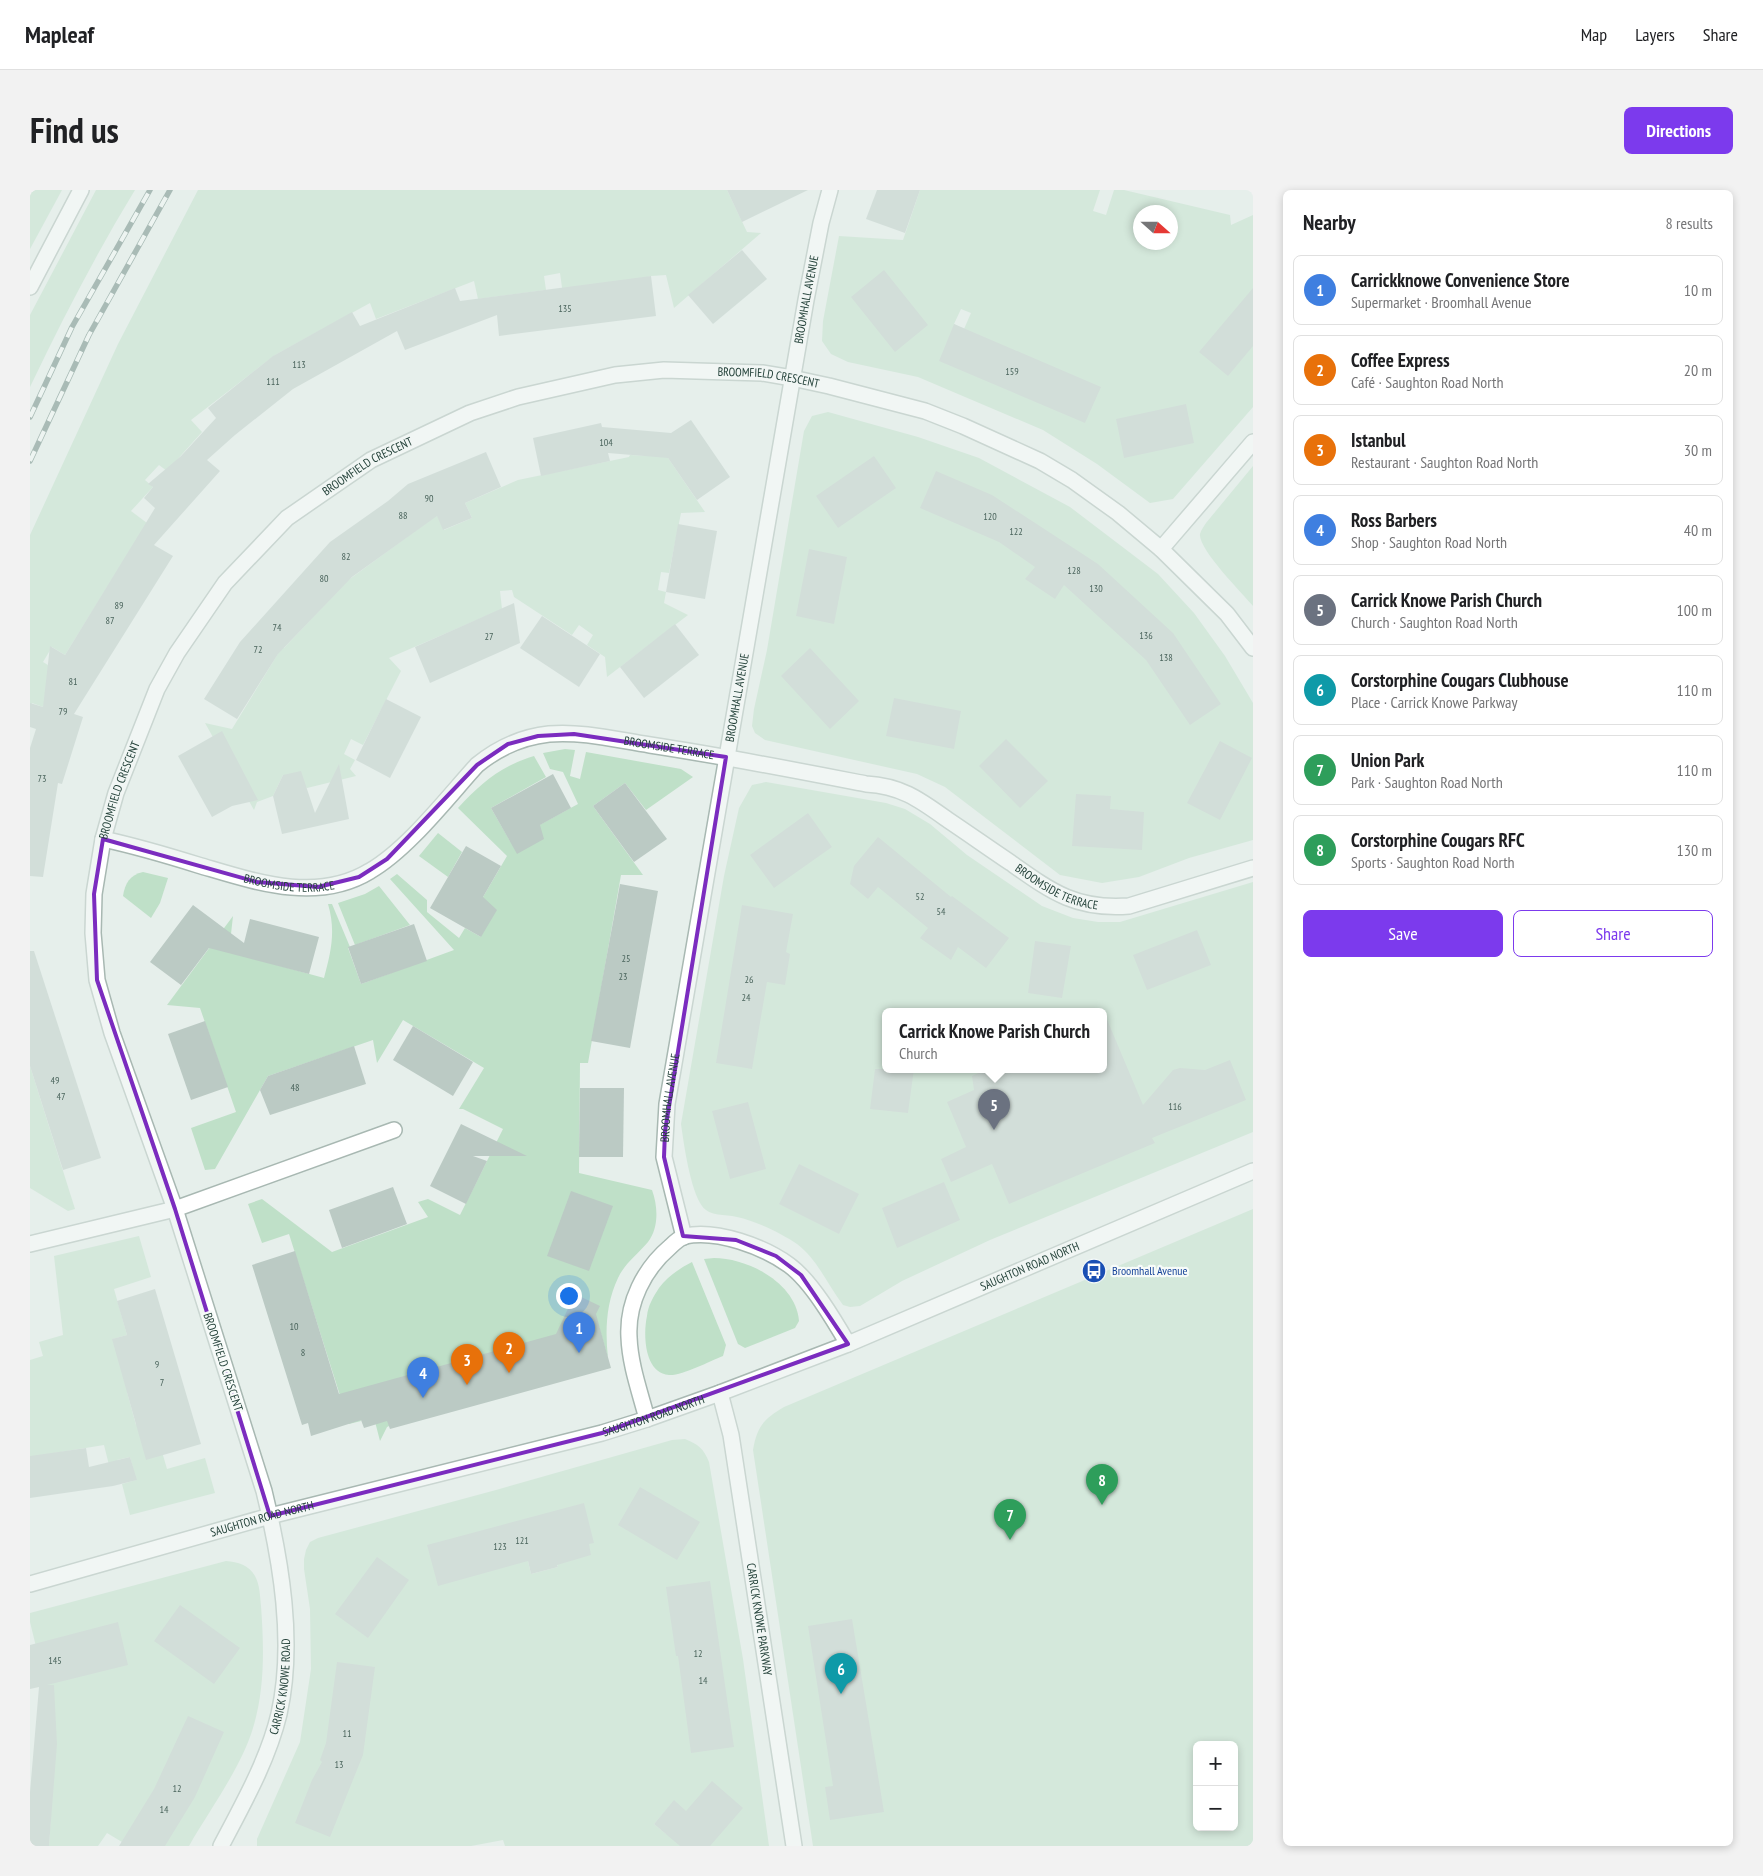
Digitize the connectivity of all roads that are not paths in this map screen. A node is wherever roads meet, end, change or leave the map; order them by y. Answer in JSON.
{"nodes":[{"id":1,"x":81,"y":190,"type":"edge"},
{"id":2,"x":830,"y":190,"type":"edge"},
{"id":3,"x":30,"y":286,"type":"edge"},
{"id":4,"x":792,"y":378,"type":"junction"},
{"id":5,"x":1253,"y":442,"type":"edge"},
{"id":6,"x":1161,"y":549,"type":"junction"},
{"id":7,"x":1253,"y":648,"type":"edge"},
{"id":8,"x":726,"y":757,"type":"junction"},
{"id":9,"x":103,"y":839,"type":"junction"},
{"id":10,"x":1253,"y":868,"type":"edge"},
{"id":11,"x":394,"y":1130,"type":"dead end"},
{"id":12,"x":1253,"y":1171,"type":"edge"},
{"id":13,"x":175,"y":1209,"type":"junction"},
{"id":14,"x":684,"y":1237,"type":"junction"},
{"id":15,"x":30,"y":1244,"type":"edge"},
{"id":16,"x":848,"y":1344,"type":"junction"},
{"id":17,"x":720,"y":1393,"type":"junction"},
{"id":18,"x":647,"y":1419,"type":"junction"},
{"id":19,"x":270,"y":1516,"type":"junction"},
{"id":20,"x":30,"y":1584,"type":"edge"},
{"id":21,"x":221,"y":1846,"type":"edge"},
{"id":22,"x":794,"y":1846,"type":"edge"}],
"edges":[{"from":1,"to":3,"type":"street"},
{"from":2,"to":4,"type":"street","name":"BROOMHALL AVENUE"},
{"from":4,"to":6,"type":"street","name":"BROOMFIELD CRESCENT"},
{"from":4,"to":8,"type":"street","name":"BROOMHALL AVENUE"},
{"from":4,"to":9,"type":"street","name":"BROOMFIELD CRESCENT"},
{"from":5,"to":6,"type":"street"},
{"from":6,"to":7,"type":"street","name":"BROOMFIELD CRESCENT"},
{"from":8,"to":9,"type":"street","name":"BROOMSIDE TERRACE"},
{"from":8,"to":10,"type":"street","name":"BROOMSIDE TERRACE"},
{"from":8,"to":14,"type":"street","name":"BROOMHALL AVENUE"},
{"from":9,"to":13,"type":"street","name":"BROOMFIELD CRESCENT"},
{"from":11,"to":13,"type":"street"},
{"from":12,"to":16,"type":"street","name":"SAUGHTON ROAD NORTH"},
{"from":13,"to":15,"type":"street"},
{"from":13,"to":19,"type":"street","name":"BROOMFIELD CRESCENT"},
{"from":14,"to":16,"type":"street"},
{"from":14,"to":18,"type":"street"},
{"from":16,"to":17,"type":"street","name":"SAUGHTON ROAD NORTH"},
{"from":17,"to":18,"type":"street","name":"SAUGHTON ROAD NORTH"},
{"from":17,"to":22,"type":"street","name":"CARRICK KNOWE PARKWAY"},
{"from":18,"to":19,"type":"street","name":"SAUGHTON ROAD NORTH"},
{"from":19,"to":20,"type":"street","name":"SAUGHTON ROAD NORTH"},
{"from":19,"to":21,"type":"street","name":"CARRICK KNOWE ROAD"}]}
